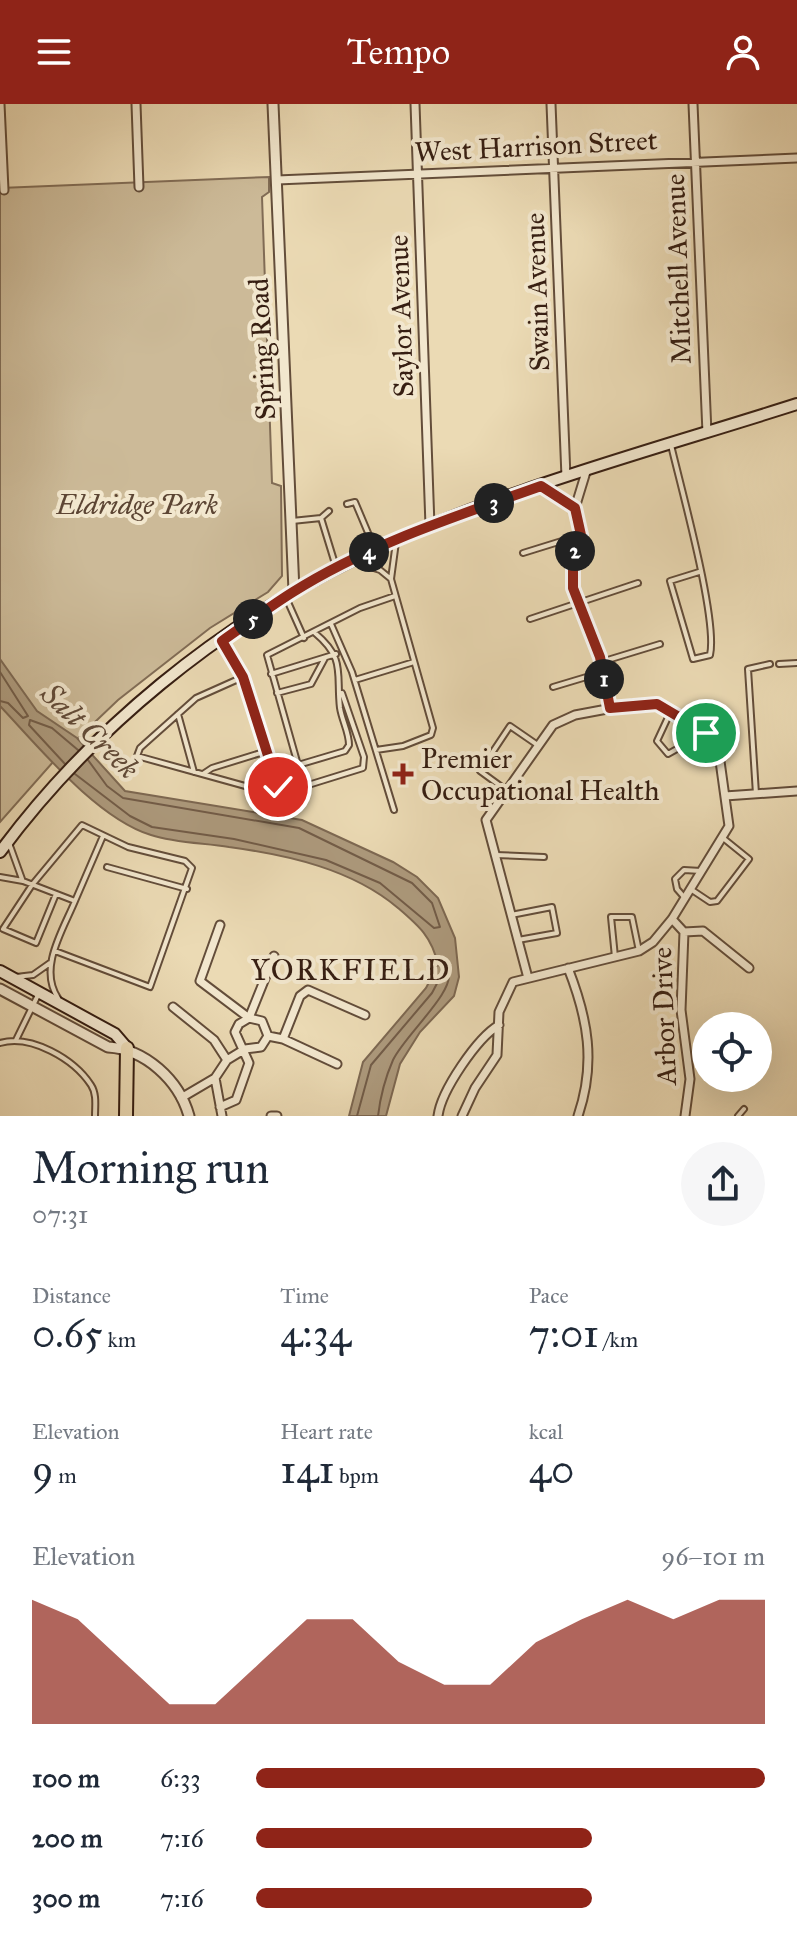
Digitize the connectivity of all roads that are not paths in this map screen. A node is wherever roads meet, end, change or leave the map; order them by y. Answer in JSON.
{"nodes":[{"id":1,"x":0,"y":104,"type":"edge"},
{"id":2,"x":136,"y":104,"type":"edge"},
{"id":3,"x":273,"y":104,"type":"edge"},
{"id":4,"x":415,"y":104,"type":"edge"},
{"id":5,"x":551,"y":104,"type":"edge"},
{"id":6,"x":693,"y":104,"type":"edge"},
{"id":7,"x":797,"y":158,"type":"edge"},
{"id":8,"x":696,"y":161,"type":"junction"},
{"id":9,"x":554,"y":168,"type":"junction"},
{"id":10,"x":419,"y":173,"type":"junction"},
{"id":11,"x":277,"y":180,"type":"junction"},
{"id":12,"x":139,"y":187,"type":"dead end"},
{"id":13,"x":4,"y":190,"type":"dead end"},
{"id":14,"x":797,"y":404,"type":"edge"},
{"id":15,"x":707,"y":433,"type":"junction"},
{"id":16,"x":671,"y":445,"type":"junction"},
{"id":17,"x":586,"y":472,"type":"junction"},
{"id":18,"x":566,"y":478,"type":"junction"},
{"id":19,"x":541,"y":486,"type":"junction"},
{"id":20,"x":347,"y":504,"type":"dead end"},
{"id":21,"x":575,"y":508,"type":"junction"},
{"id":22,"x":329,"y":511,"type":"dead end"},
{"id":23,"x":321,"y":518,"type":"junction"},
{"id":24,"x":292,"y":521,"type":"junction"},
{"id":25,"x":430,"y":526,"type":"junction"},
{"id":26,"x":581,"y":535,"type":"junction"},
{"id":27,"x":397,"y":540,"type":"junction"},
{"id":28,"x":375,"y":550,"type":"junction"},
{"id":29,"x":523,"y":553,"type":"dead end"},
{"id":30,"x":351,"y":562,"type":"junction"},
{"id":31,"x":336,"y":569,"type":"junction"},
{"id":32,"x":699,"y":572,"type":"junction"},
{"id":33,"x":391,"y":579,"type":"junction"},
{"id":34,"x":638,"y":583,"type":"dead end"},
{"id":35,"x":290,"y":594,"type":"junction"},
{"id":36,"x":395,"y":596,"type":"junction"},
{"id":37,"x":577,"y":602,"type":"junction"},
{"id":38,"x":530,"y":619,"type":"dead end"},
{"id":39,"x":331,"y":624,"type":"junction"},
{"id":40,"x":315,"y":633,"type":"junction"},
{"id":41,"x":304,"y":638,"type":"junction"},
{"id":42,"x":222,"y":641,"type":"junction"},
{"id":43,"x":660,"y":644,"type":"dead end"},
{"id":44,"x":336,"y":654,"type":"junction"},
{"id":45,"x":325,"y":657,"type":"junction"},
{"id":46,"x":414,"y":662,"type":"junction"},
{"id":47,"x":601,"y":662,"type":"junction"},
{"id":48,"x":797,"y":663,"type":"edge"},
{"id":49,"x":770,"y":664,"type":"dead end"},
{"id":50,"x":779,"y":664,"type":"dead end"},
{"id":51,"x":603,"y":672,"type":"junction"},
{"id":52,"x":271,"y":674,"type":"junction"},
{"id":53,"x":243,"y":677,"type":"junction"},
{"id":54,"x":355,"y":680,"type":"junction"},
{"id":55,"x":553,"y":687,"type":"dead end"},
{"id":56,"x":341,"y":692,"type":"junction"},
{"id":57,"x":277,"y":693,"type":"junction"},
{"id":58,"x":610,"y":708,"type":"junction"},
{"id":59,"x":671,"y":711,"type":"junction"},
{"id":60,"x":178,"y":714,"type":"junction"},
{"id":61,"x":698,"y":727,"type":"junction"},
{"id":62,"x":539,"y":746,"type":"junction"},
{"id":63,"x":376,"y":750,"type":"junction"},
{"id":64,"x":267,"y":751,"type":"junction"},
{"id":65,"x":298,"y":765,"type":"junction"},
{"id":66,"x":194,"y":772,"type":"junction"},
{"id":67,"x":203,"y":774,"type":"junction"},
{"id":68,"x":507,"y":790,"type":"junction"},
{"id":69,"x":797,"y":791,"type":"edge"},
{"id":70,"x":756,"y":794,"type":"junction"},
{"id":71,"x":725,"y":796,"type":"junction"},
{"id":72,"x":394,"y":810,"type":"dead end"},
{"id":73,"x":103,"y":836,"type":"junction"},
{"id":74,"x":723,"y":838,"type":"junction"},
{"id":75,"x":9,"y":840,"type":"junction"},
{"id":76,"x":0,"y":852,"type":"edge"},
{"id":77,"x":495,"y":855,"type":"junction"},
{"id":78,"x":544,"y":857,"type":"dead end"},
{"id":79,"x":107,"y":867,"type":"dead end"},
{"id":80,"x":703,"y":872,"type":"junction"},
{"id":81,"x":0,"y":877,"type":"edge"},
{"id":82,"x":23,"y":881,"type":"junction"},
{"id":83,"x":32,"y":885,"type":"junction"},
{"id":84,"x":187,"y":889,"type":"junction"},
{"id":85,"x":692,"y":890,"type":"junction"},
{"id":86,"x":56,"y":894,"type":"junction"},
{"id":87,"x":686,"y":898,"type":"junction"},
{"id":88,"x":75,"y":901,"type":"junction"},
{"id":89,"x":511,"y":915,"type":"junction"},
{"id":90,"x":672,"y":919,"type":"junction"},
{"id":91,"x":220,"y":925,"type":"dead end"},
{"id":92,"x":684,"y":932,"type":"junction"},
{"id":93,"x":518,"y":940,"type":"junction"},
{"id":94,"x":55,"y":951,"type":"junction"},
{"id":95,"x":639,"y":951,"type":"junction"},
{"id":96,"x":274,"y":956,"type":"dead end"},
{"id":97,"x":615,"y":957,"type":"junction"},
{"id":98,"x":50,"y":963,"type":"junction"},
{"id":99,"x":568,"y":968,"type":"junction"},
{"id":100,"x":749,"y":968,"type":"dead end"},
{"id":101,"x":0,"y":971,"type":"edge"},
{"id":102,"x":11,"y":977,"type":"junction"},
{"id":103,"x":528,"y":978,"type":"junction"},
{"id":104,"x":0,"y":989,"type":"edge"},
{"id":105,"x":39,"y":993,"type":"junction"},
{"id":106,"x":32,"y":1007,"type":"junction"},
{"id":107,"x":63,"y":1007,"type":"junction"},
{"id":108,"x":173,"y":1007,"type":"dead end"},
{"id":109,"x":365,"y":1015,"type":"dead end"},
{"id":110,"x":247,"y":1019,"type":"junction"},
{"id":111,"x":499,"y":1025,"type":"junction"},
{"id":112,"x":268,"y":1036,"type":"junction"},
{"id":113,"x":283,"y":1039,"type":"junction"},
{"id":114,"x":16,"y":1040,"type":"junction"},
{"id":115,"x":0,"y":1043,"type":"edge"},
{"id":116,"x":127,"y":1048,"type":"junction"},
{"id":117,"x":245,"y":1049,"type":"junction"},
{"id":118,"x":227,"y":1060,"type":"junction"},
{"id":119,"x":337,"y":1064,"type":"dead end"},
{"id":120,"x":215,"y":1078,"type":"junction"},
{"id":121,"x":181,"y":1098,"type":"junction"},
{"id":122,"x":220,"y":1107,"type":"junction"},
{"id":123,"x":744,"y":1109,"type":"dead end"},
{"id":124,"x":95,"y":1116,"type":"edge"},
{"id":125,"x":126,"y":1116,"type":"edge"},
{"id":126,"x":189,"y":1116,"type":"edge"},
{"id":127,"x":222,"y":1116,"type":"edge"},
{"id":128,"x":438,"y":1116,"type":"edge"},
{"id":129,"x":462,"y":1116,"type":"edge"},
{"id":130,"x":578,"y":1116,"type":"edge"},
{"id":131,"x":685,"y":1116,"type":"edge"},
{"id":132,"x":738,"y":1116,"type":"edge"}],
"edges":[{"from":1,"to":13,"type":"street"},
{"from":2,"to":12,"type":"street"},
{"from":3,"to":11,"type":"street","name":"Spring Road"},
{"from":4,"to":10,"type":"street","name":"Saylor Avenue"},
{"from":5,"to":9,"type":"street","name":"Swain Avenue"},
{"from":6,"to":8,"type":"street","name":"Mitchell Avenue"},
{"from":7,"to":8,"type":"street","name":"West Harrison Street"},
{"from":8,"to":9,"type":"street","name":"West Harrison Street"},
{"from":8,"to":15,"type":"street","name":"Mitchell Avenue"},
{"from":9,"to":10,"type":"street","name":"West Harrison Street"},
{"from":9,"to":18,"type":"street","name":"Swain Avenue"},
{"from":10,"to":11,"type":"street","name":"West Harrison Street"},
{"from":10,"to":25,"type":"street","name":"Saylor Avenue"},
{"from":11,"to":24,"type":"street","name":"Spring Road"},
{"from":14,"to":15,"type":"main road"},
{"from":15,"to":16,"type":"main road"},
{"from":16,"to":17,"type":"main road"},
{"from":16,"to":32,"type":"lane"},
{"from":17,"to":18,"type":"main road"},
{"from":17,"to":21,"type":"street"},
{"from":18,"to":19,"type":"main road"},
{"from":19,"to":21,"type":"street"},
{"from":19,"to":25,"type":"main road"},
{"from":20,"to":28,"type":"lane"},
{"from":21,"to":26,"type":"street"},
{"from":22,"to":23,"type":"lane"},
{"from":23,"to":24,"type":"lane"},
{"from":23,"to":31,"type":"lane"},
{"from":24,"to":35,"type":"street","name":"Spring Road"},
{"from":25,"to":27,"type":"main road"},
{"from":26,"to":29,"type":"lane"},
{"from":26,"to":37,"type":"street"},
{"from":27,"to":28,"type":"main road"},
{"from":27,"to":33,"type":"lane"},
{"from":28,"to":30,"type":"main road"},
{"from":30,"to":31,"type":"main road"},
{"from":30,"to":33,"type":"lane"},
{"from":31,"to":35,"type":"main road"},
{"from":32,"to":32,"type":"lane"},
{"from":33,"to":36,"type":"lane"},
{"from":34,"to":37,"type":"lane"},
{"from":35,"to":41,"type":"lane"},
{"from":35,"to":42,"type":"main road"},
{"from":36,"to":39,"type":"lane"},
{"from":36,"to":46,"type":"lane"},
{"from":37,"to":38,"type":"lane"},
{"from":37,"to":47,"type":"street"},
{"from":39,"to":40,"type":"lane"},
{"from":39,"to":54,"type":"lane"},
{"from":40,"to":41,"type":"lane"},
{"from":40,"to":44,"type":"lane"},
{"from":41,"to":52,"type":"lane"},
{"from":42,"to":53,"type":"lane"},
{"from":42,"to":75,"type":"main road"},
{"from":43,"to":47,"type":"lane"},
{"from":44,"to":45,"type":"lane"},
{"from":44,"to":56,"type":"lane"},
{"from":45,"to":52,"type":"lane"},
{"from":45,"to":57,"type":"lane"},
{"from":46,"to":54,"type":"lane"},
{"from":46,"to":63,"type":"lane"},
{"from":47,"to":51,"type":"street"},
{"from":48,"to":50,"type":"lane"},
{"from":49,"to":70,"type":"lane"},
{"from":51,"to":55,"type":"lane"},
{"from":51,"to":58,"type":"street"},
{"from":52,"to":57,"type":"lane"},
{"from":53,"to":60,"type":"lane"},
{"from":53,"to":64,"type":"lane"},
{"from":54,"to":63,"type":"lane"},
{"from":56,"to":65,"type":"lane"},
{"from":56,"to":65,"type":"lane"},
{"from":57,"to":65,"type":"lane"},
{"from":58,"to":59,"type":"street"},
{"from":58,"to":62,"type":"street"},
{"from":59,"to":61,"type":"street"},
{"from":59,"to":61,"type":"lane"},
{"from":60,"to":66,"type":"lane"},
{"from":60,"to":66,"type":"lane"},
{"from":61,"to":71,"type":"street"},
{"from":62,"to":68,"type":"street"},
{"from":62,"to":68,"type":"lane"},
{"from":63,"to":72,"type":"lane"},
{"from":64,"to":67,"type":"lane"},
{"from":64,"to":67,"type":"lane"},
{"from":66,"to":67,"type":"lane"},
{"from":68,"to":77,"type":"street"},
{"from":69,"to":70,"type":"street"},
{"from":70,"to":71,"type":"street"},
{"from":71,"to":74,"type":"street"},
{"from":73,"to":83,"type":"lane"},
{"from":73,"to":84,"type":"lane"},
{"from":73,"to":88,"type":"lane"},
{"from":74,"to":80,"type":"street"},
{"from":74,"to":85,"type":"lane"},
{"from":75,"to":76,"type":"main road"},
{"from":75,"to":82,"type":"lane"},
{"from":77,"to":78,"type":"lane"},
{"from":77,"to":89,"type":"street"},
{"from":79,"to":84,"type":"lane"},
{"from":80,"to":85,"type":"street"},
{"from":80,"to":87,"type":"lane"},
{"from":81,"to":82,"type":"lane"},
{"from":82,"to":83,"type":"lane"},
{"from":83,"to":86,"type":"lane"},
{"from":83,"to":86,"type":"lane"},
{"from":84,"to":94,"type":"lane"},
{"from":85,"to":87,"type":"street"},
{"from":86,"to":88,"type":"lane"},
{"from":87,"to":90,"type":"street"},
{"from":88,"to":94,"type":"lane"},
{"from":89,"to":93,"type":"street"},
{"from":89,"to":93,"type":"lane"},
{"from":90,"to":92,"type":"street","name":"Arbor Drive"},
{"from":90,"to":95,"type":"street"},
{"from":91,"to":110,"type":"street"},
{"from":92,"to":100,"type":"street"},
{"from":92,"to":131,"type":"street","name":"Arbor Drive"},
{"from":93,"to":103,"type":"street"},
{"from":94,"to":98,"type":"lane"},
{"from":95,"to":97,"type":"street"},
{"from":95,"to":97,"type":"lane"},
{"from":96,"to":110,"type":"street"},
{"from":97,"to":99,"type":"street"},
{"from":98,"to":102,"type":"lane"},
{"from":98,"to":107,"type":"lane"},
{"from":99,"to":103,"type":"street"},
{"from":99,"to":130,"type":"street"},
{"from":101,"to":102,"type":"main road"},
{"from":102,"to":105,"type":"main road"},
{"from":103,"to":111,"type":"street"},
{"from":104,"to":106,"type":"street"},
{"from":105,"to":106,"type":"lane"},
{"from":105,"to":107,"type":"main road"},
{"from":106,"to":114,"type":"lane"},
{"from":106,"to":116,"type":"street"},
{"from":107,"to":116,"type":"main road"},
{"from":108,"to":118,"type":"street"},
{"from":109,"to":113,"type":"street"},
{"from":110,"to":112,"type":"street"},
{"from":110,"to":117,"type":"street"},
{"from":111,"to":128,"type":"street"},
{"from":111,"to":129,"type":"street"},
{"from":112,"to":113,"type":"street"},
{"from":112,"to":117,"type":"street"},
{"from":113,"to":119,"type":"street"},
{"from":114,"to":115,"type":"lane"},
{"from":114,"to":124,"type":"lane"},
{"from":116,"to":121,"type":"street"},
{"from":116,"to":125,"type":"highway"},
{"from":117,"to":118,"type":"street"},
{"from":117,"to":122,"type":"street"},
{"from":118,"to":120,"type":"street"},
{"from":120,"to":121,"type":"street"},
{"from":120,"to":122,"type":"street"},
{"from":121,"to":126,"type":"street"},
{"from":122,"to":127,"type":"street"},
{"from":123,"to":132,"type":"lane"}]}
